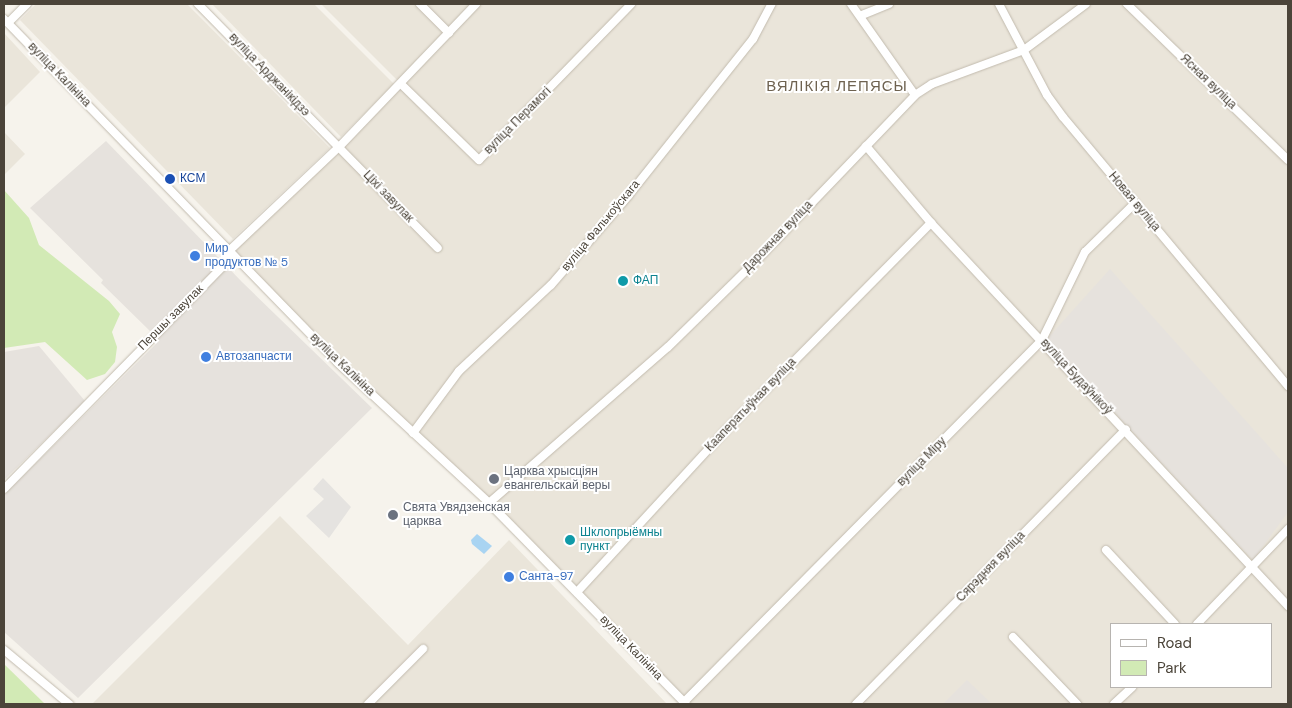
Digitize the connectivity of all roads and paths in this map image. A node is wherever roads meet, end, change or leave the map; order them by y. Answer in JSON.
{"nodes":[{"id":1,"x":26,"y":4,"type":"edge"},
{"id":2,"x":198,"y":4,"type":"edge"},
{"id":3,"x":420,"y":4,"type":"edge"},
{"id":4,"x":476,"y":4,"type":"edge"},
{"id":5,"x":631,"y":4,"type":"edge"},
{"id":6,"x":772,"y":4,"type":"edge"},
{"id":7,"x":851,"y":4,"type":"edge"},
{"id":8,"x":890,"y":4,"type":"edge"},
{"id":9,"x":999,"y":4,"type":"edge"},
{"id":10,"x":1086,"y":4,"type":"edge"},
{"id":11,"x":1127,"y":4,"type":"edge"},
{"id":12,"x":862,"y":15,"type":"junction"},
{"id":13,"x":6,"y":21,"type":"edge"},
{"id":14,"x":449,"y":33,"type":"junction"},
{"id":15,"x":1024,"y":50,"type":"junction"},
{"id":16,"x":401,"y":84,"type":"junction"},
{"id":17,"x":915,"y":95,"type":"junction"},
{"id":18,"x":866,"y":146,"type":"junction"},
{"id":19,"x":339,"y":147,"type":"junction"},
{"id":20,"x":1288,"y":160,"type":"edge"},
{"id":21,"x":1135,"y":203,"type":"junction"},
{"id":22,"x":931,"y":223,"type":"junction"},
{"id":23,"x":438,"y":248,"type":"dead end"},
{"id":24,"x":230,"y":250,"type":"junction"},
{"id":25,"x":1042,"y":340,"type":"junction"},
{"id":26,"x":1288,"y":386,"type":"edge"},
{"id":27,"x":1126,"y":429,"type":"junction"},
{"id":28,"x":413,"y":432,"type":"junction"},
{"id":29,"x":4,"y":489,"type":"edge"},
{"id":30,"x":489,"y":503,"type":"junction"},
{"id":31,"x":1288,"y":529,"type":"edge"},
{"id":32,"x":1106,"y":550,"type":"dead end"},
{"id":33,"x":1253,"y":567,"type":"junction"},
{"id":34,"x":577,"y":592,"type":"junction"},
{"id":35,"x":1288,"y":606,"type":"edge"},
{"id":36,"x":1174,"y":623,"type":"edge"},
{"id":37,"x":1198,"y":623,"type":"edge"},
{"id":38,"x":1013,"y":637,"type":"dead end"},
{"id":39,"x":423,"y":649,"type":"dead end"},
{"id":40,"x":4,"y":650,"type":"edge"},
{"id":41,"x":1131,"y":688,"type":"edge"},
{"id":42,"x":685,"y":703,"type":"edge"},
{"id":43,"x":69,"y":704,"type":"edge"},
{"id":44,"x":368,"y":704,"type":"edge"},
{"id":45,"x":856,"y":704,"type":"edge"},
{"id":46,"x":1078,"y":704,"type":"edge"},
{"id":47,"x":1114,"y":704,"type":"edge"}],
"edges":[{"from":1,"to":13,"type":"street"},
{"from":2,"to":19,"type":"street","name":"вуліца Арджанікідзэ"},
{"from":3,"to":14,"type":"street"},
{"from":4,"to":14,"type":"street","name":"Першы завулак"},
{"from":5,"to":16,"type":"street","name":"вуліца Перамогі"},
{"from":6,"to":28,"type":"street","name":"вуліца Фалькоўскага"},
{"from":7,"to":12,"type":"street"},
{"from":8,"to":12,"type":"street"},
{"from":9,"to":15,"type":"street","name":"Новая вуліца"},
{"from":10,"to":15,"type":"street","name":"Дарожная вуліца"},
{"from":11,"to":20,"type":"street","name":"Ясная вуліца"},
{"from":12,"to":17,"type":"street"},
{"from":13,"to":24,"type":"street","name":"вуліца Калініна"},
{"from":14,"to":16,"type":"street","name":"Першы завулак"},
{"from":15,"to":17,"type":"street","name":"Дарожная вуліца"},
{"from":15,"to":21,"type":"street","name":"Новая вуліца"},
{"from":16,"to":19,"type":"street","name":"Першы завулак"},
{"from":17,"to":18,"type":"street","name":"Дарожная вуліца"},
{"from":18,"to":22,"type":"street","name":"вуліца Будаўнікоў"},
{"from":18,"to":30,"type":"street","name":"Дарожная вуліца"},
{"from":19,"to":23,"type":"street","name":"Ціхі завулак"},
{"from":19,"to":24,"type":"street","name":"Першы завулак"},
{"from":21,"to":25,"type":"street","name":"вуліца Міру"},
{"from":21,"to":26,"type":"street","name":"Новая вуліца"},
{"from":22,"to":25,"type":"street","name":"вуліца Будаўнікоў"},
{"from":22,"to":34,"type":"street","name":"Кааператыўная вуліца"},
{"from":24,"to":28,"type":"street","name":"вуліца Калініна"},
{"from":24,"to":29,"type":"street","name":"Першы завулак"},
{"from":25,"to":27,"type":"street","name":"вуліца Будаўнікоў"},
{"from":25,"to":42,"type":"street","name":"вуліца Міру"},
{"from":27,"to":33,"type":"street","name":"вуліца Будаўнікоў"},
{"from":27,"to":45,"type":"street","name":"Сярэдняя вуліца"},
{"from":28,"to":30,"type":"street","name":"вуліца Калініна"},
{"from":30,"to":34,"type":"street","name":"вуліца Калініна"},
{"from":31,"to":33,"type":"street"},
{"from":32,"to":36,"type":"street"},
{"from":33,"to":35,"type":"street","name":"вуліца Будаўнікоў"},
{"from":33,"to":37,"type":"street"},
{"from":34,"to":42,"type":"street","name":"вуліца Калініна"},
{"from":38,"to":46,"type":"street"},
{"from":39,"to":44,"type":"street"},
{"from":40,"to":43,"type":"street"},
{"from":41,"to":47,"type":"street"}]}
